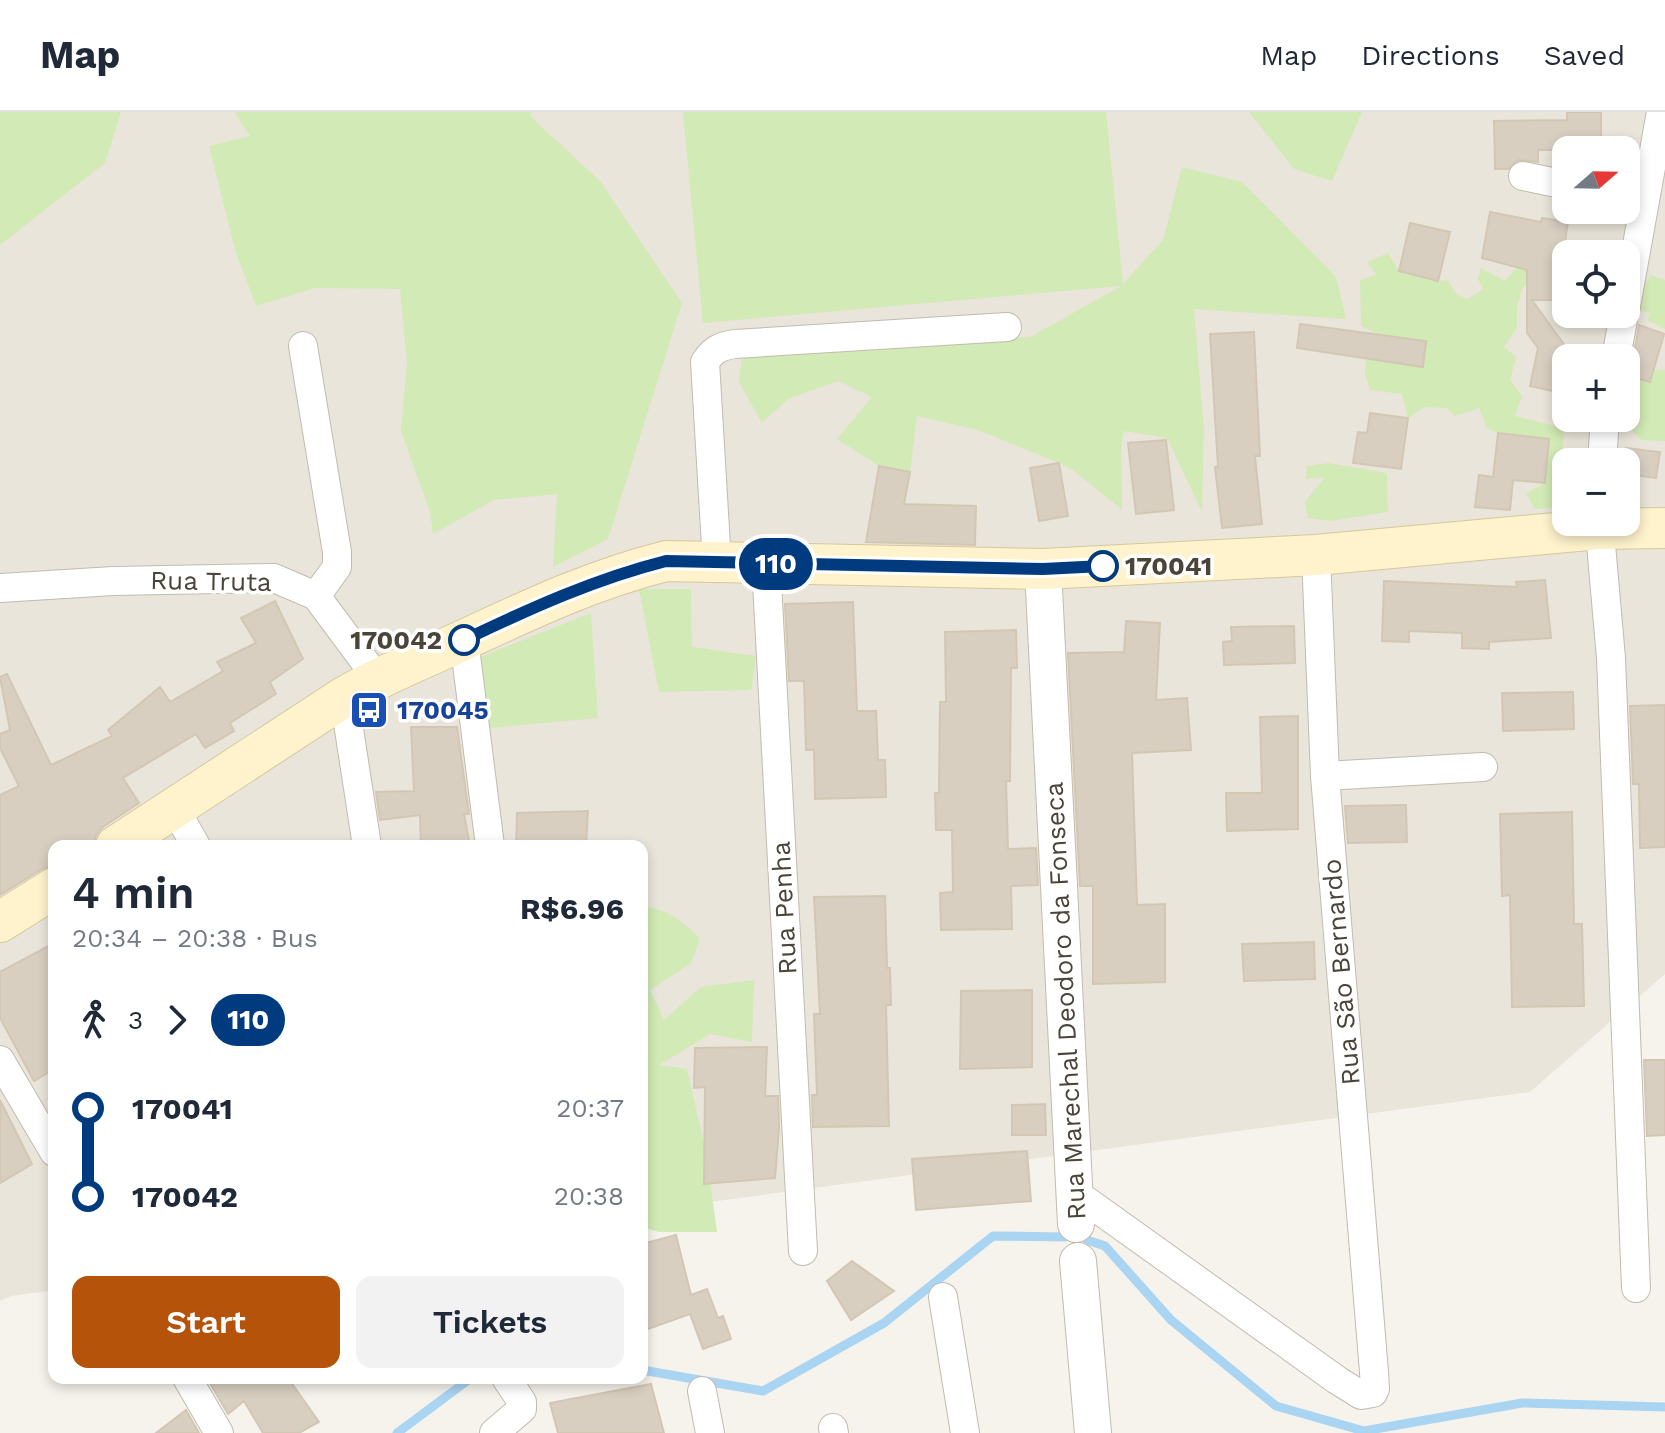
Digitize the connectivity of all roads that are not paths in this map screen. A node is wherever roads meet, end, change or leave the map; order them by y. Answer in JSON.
{"nodes":[{"id":1,"x":1661,"y":112,"type":"edge"},
{"id":2,"x":1523,"y":176,"type":"dead end"},
{"id":3,"x":1552,"y":182,"type":"edge"},
{"id":4,"x":1646,"y":200,"type":"edge"},
{"id":5,"x":1638,"y":240,"type":"edge"},
{"id":6,"x":1007,"y":327,"type":"dead end"},
{"id":7,"x":303,"y":346,"type":"dead end"},
{"id":8,"x":1640,"y":527,"type":"edge"},
{"id":9,"x":1665,"y":528,"type":"edge"},
{"id":10,"x":1552,"y":530,"type":"edge"},
{"id":11,"x":1600,"y":536,"type":"edge"},
{"id":12,"x":1316,"y":555,"type":"junction"},
{"id":13,"x":717,"y":563,"type":"junction"},
{"id":14,"x":766,"y":564,"type":"junction"},
{"id":15,"x":1043,"y":569,"type":"junction"},
{"id":16,"x":0,"y":588,"type":"edge"},
{"id":17,"x":316,"y":596,"type":"junction"},
{"id":18,"x":464,"y":640,"type":"junction"},
{"id":19,"x":360,"y":688,"type":"junction"},
{"id":20,"x":1483,"y":767,"type":"dead end"},
{"id":21,"x":1325,"y":776,"type":"junction"},
{"id":22,"x":174,"y":807,"type":"junction"},
{"id":23,"x":125,"y":840,"type":"edge"},
{"id":24,"x":193,"y":840,"type":"edge"},
{"id":25,"x":367,"y":840,"type":"edge"},
{"id":26,"x":489,"y":840,"type":"edge"},
{"id":27,"x":48,"y":892,"type":"edge"},
{"id":28,"x":0,"y":922,"type":"edge"},
{"id":29,"x":0,"y":1060,"type":"edge"},
{"id":30,"x":48,"y":1142,"type":"edge"},
{"id":31,"x":1075,"y":1208,"type":"junction"},
{"id":32,"x":803,"y":1251,"type":"dead end"},
{"id":33,"x":1078,"y":1261,"type":"joint"},
{"id":34,"x":1636,"y":1288,"type":"dead end"},
{"id":35,"x":943,"y":1297,"type":"dead end"},
{"id":36,"x":190,"y":1384,"type":"edge"},
{"id":37,"x":510,"y":1384,"type":"edge"},
{"id":38,"x":702,"y":1391,"type":"dead end"},
{"id":39,"x":219,"y":1433,"type":"edge"},
{"id":40,"x":494,"y":1433,"type":"edge"},
{"id":41,"x":710,"y":1433,"type":"edge"},
{"id":42,"x":965,"y":1433,"type":"edge"},
{"id":43,"x":1093,"y":1433,"type":"edge"}],
"edges":[{"from":1,"to":4,"type":"street"},
{"from":2,"to":3,"type":"street"},
{"from":4,"to":5,"type":"street"},
{"from":6,"to":13,"type":"street"},
{"from":7,"to":17,"type":"street"},
{"from":8,"to":9,"type":"main road"},
{"from":10,"to":12,"type":"main road"},
{"from":11,"to":34,"type":"street"},
{"from":12,"to":15,"type":"main road"},
{"from":12,"to":21,"type":"street","name":"Rua São Bernardo"},
{"from":13,"to":14,"type":"main road"},
{"from":13,"to":18,"type":"main road"},
{"from":14,"to":15,"type":"main road"},
{"from":14,"to":32,"type":"street","name":"Rua Penha"},
{"from":15,"to":31,"type":"street","name":"Rua Marechal Deodoro da Fonseca"},
{"from":16,"to":17,"type":"street","name":"Rua Truta"},
{"from":17,"to":19,"type":"street"},
{"from":18,"to":19,"type":"main road"},
{"from":18,"to":26,"type":"street"},
{"from":19,"to":22,"type":"main road"},
{"from":19,"to":25,"type":"street"},
{"from":20,"to":21,"type":"street"},
{"from":21,"to":31,"type":"street","name":"Rua São Bernardo"},
{"from":22,"to":23,"type":"main road"},
{"from":22,"to":24,"type":"street"},
{"from":27,"to":28,"type":"main road"},
{"from":29,"to":30,"type":"street"},
{"from":31,"to":33,"type":"street","name":"Rua Marechal Deodoro da Fonseca"},
{"from":33,"to":43,"type":"street","name":"Rua Marechal Deodoro da Fonseca"},
{"from":35,"to":42,"type":"street"},
{"from":36,"to":39,"type":"street"},
{"from":37,"to":40,"type":"street"},
{"from":38,"to":41,"type":"street"}]}
